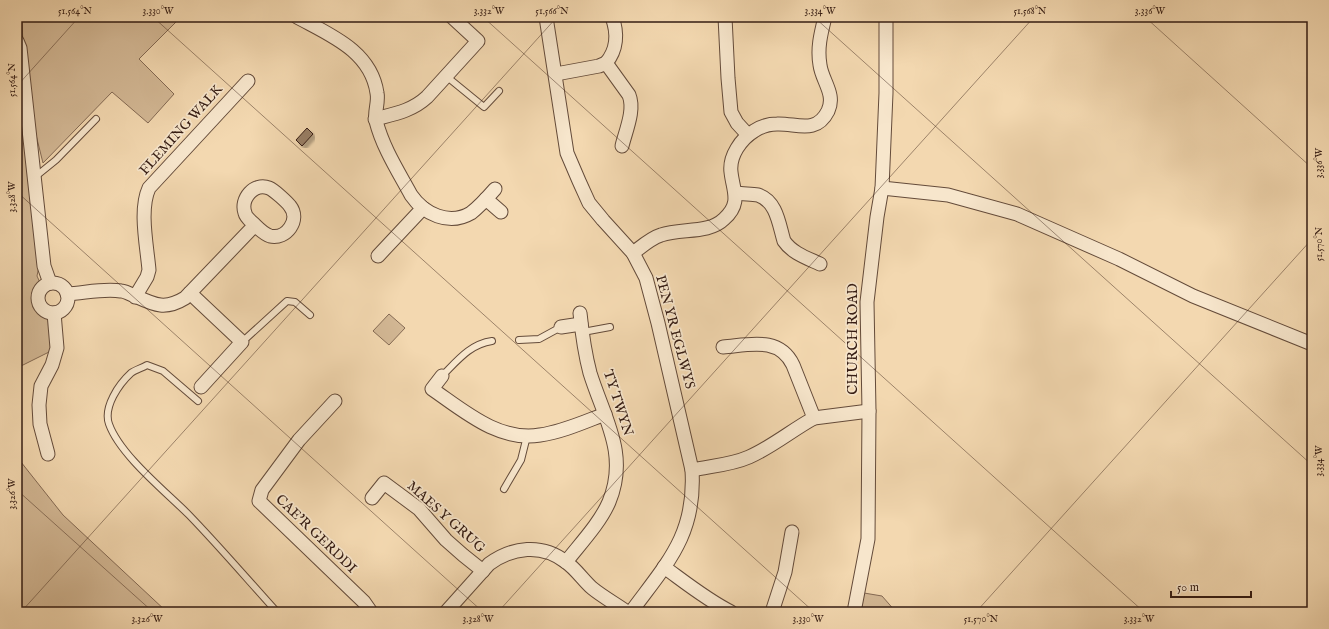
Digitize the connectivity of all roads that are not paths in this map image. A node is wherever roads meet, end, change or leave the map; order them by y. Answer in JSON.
{"nodes":[{"id":1,"x":297,"y":17,"type":"edge"},
{"id":2,"x":452,"y":17,"type":"edge"},
{"id":3,"x":546,"y":17,"type":"edge"},
{"id":4,"x":612,"y":17,"type":"edge"},
{"id":5,"x":725,"y":17,"type":"edge"},
{"id":6,"x":826,"y":17,"type":"edge"},
{"id":7,"x":886,"y":17,"type":"edge"},
{"id":8,"x":17,"y":41,"type":"edge"},
{"id":9,"x":606,"y":63,"type":"junction"},
{"id":10,"x":556,"y":74,"type":"junction"},
{"id":11,"x":446,"y":76,"type":"junction"},
{"id":12,"x":248,"y":81,"type":"dead end"},
{"id":13,"x":499,"y":91,"type":"dead end"},
{"id":14,"x":96,"y":119,"type":"dead end"},
{"id":15,"x":375,"y":119,"type":"junction"},
{"id":16,"x":748,"y":136,"type":"junction"},
{"id":17,"x":622,"y":146,"type":"dead end"},
{"id":18,"x":34,"y":178,"type":"junction"},
{"id":19,"x":882,"y":188,"type":"junction"},
{"id":20,"x":496,"y":189,"type":"dead end"},
{"id":21,"x":736,"y":193,"type":"junction"},
{"id":22,"x":486,"y":199,"type":"junction"},
{"id":23,"x":423,"y":208,"type":"junction"},
{"id":24,"x":501,"y":212,"type":"dead end"},
{"id":25,"x":254,"y":225,"type":"dead end"},
{"id":26,"x":633,"y":253,"type":"junction"},
{"id":27,"x":378,"y":256,"type":"dead end"},
{"id":28,"x":820,"y":264,"type":"dead end"},
{"id":29,"x":50,"y":283,"type":"junction"},
{"id":30,"x":190,"y":293,"type":"junction"},
{"id":31,"x":67,"y":294,"type":"junction"},
{"id":32,"x":135,"y":296,"type":"junction"},
{"id":33,"x":54,"y":312,"type":"junction"},
{"id":34,"x":310,"y":315,"type":"dead end"},
{"id":35,"x":581,"y":323,"type":"junction"},
{"id":36,"x":561,"y":327,"type":"joint"},
{"id":37,"x":610,"y":327,"type":"dead end"},
{"id":38,"x":518,"y":340,"type":"dead end"},
{"id":39,"x":492,"y":341,"type":"dead end"},
{"id":40,"x":242,"y":342,"type":"junction"},
{"id":41,"x":1312,"y":344,"type":"edge"},
{"id":42,"x":723,"y":347,"type":"dead end"},
{"id":43,"x":442,"y":376,"type":"joint"},
{"id":44,"x":201,"y":387,"type":"dead end"},
{"id":45,"x":198,"y":401,"type":"dead end"},
{"id":46,"x":335,"y":401,"type":"dead end"},
{"id":47,"x":869,"y":411,"type":"junction"},
{"id":48,"x":605,"y":414,"type":"junction"},
{"id":49,"x":814,"y":418,"type":"junction"},
{"id":50,"x":527,"y":436,"type":"junction"},
{"id":51,"x":48,"y":454,"type":"dead end"},
{"id":52,"x":692,"y":470,"type":"junction"},
{"id":53,"x":504,"y":489,"type":"dead end"},
{"id":54,"x":372,"y":498,"type":"dead end"},
{"id":55,"x":792,"y":532,"type":"dead end"},
{"id":56,"x":566,"y":562,"type":"junction"},
{"id":57,"x":664,"y":567,"type":"junction"},
{"id":58,"x":483,"y":571,"type":"junction"},
{"id":59,"x":277,"y":612,"type":"edge"},
{"id":60,"x":371,"y":612,"type":"edge"},
{"id":61,"x":446,"y":612,"type":"edge"},
{"id":62,"x":628,"y":612,"type":"edge"},
{"id":63,"x":631,"y":612,"type":"edge"},
{"id":64,"x":731,"y":612,"type":"edge"},
{"id":65,"x":772,"y":612,"type":"edge"},
{"id":66,"x":854,"y":612,"type":"edge"}],
"edges":[{"from":1,"to":15,"type":"street"},
{"from":2,"to":11,"type":"street"},
{"from":3,"to":10,"type":"street","name":"PEN YR EGLWYS"},
{"from":4,"to":9,"type":"street"},
{"from":5,"to":16,"type":"street"},
{"from":6,"to":16,"type":"street"},
{"from":7,"to":19,"type":"street","name":"CHURCH ROAD"},
{"from":8,"to":18,"type":"street"},
{"from":9,"to":10,"type":"street"},
{"from":9,"to":17,"type":"street"},
{"from":10,"to":26,"type":"street","name":"PEN YR EGLWYS"},
{"from":11,"to":13,"type":"lane"},
{"from":11,"to":15,"type":"street"},
{"from":12,"to":32,"type":"street","name":"FLEMING WALK"},
{"from":14,"to":18,"type":"lane"},
{"from":15,"to":23,"type":"street"},
{"from":16,"to":21,"type":"street"},
{"from":18,"to":29,"type":"street"},
{"from":19,"to":41,"type":"street"},
{"from":19,"to":47,"type":"street","name":"CHURCH ROAD"},
{"from":20,"to":22,"type":"street"},
{"from":21,"to":26,"type":"street"},
{"from":21,"to":28,"type":"street"},
{"from":22,"to":23,"type":"street"},
{"from":22,"to":24,"type":"street"},
{"from":23,"to":27,"type":"street"},
{"from":25,"to":30,"type":"street"},
{"from":26,"to":52,"type":"street","name":"PEN YR EGLWYS"},
{"from":29,"to":31,"type":"street"},
{"from":29,"to":33,"type":"street"},
{"from":30,"to":32,"type":"street"},
{"from":30,"to":40,"type":"street"},
{"from":31,"to":32,"type":"street"},
{"from":31,"to":33,"type":"street"},
{"from":33,"to":51,"type":"street"},
{"from":34,"to":40,"type":"lane"},
{"from":35,"to":36,"type":"street"},
{"from":35,"to":37,"type":"lane"},
{"from":35,"to":48,"type":"street","name":"TY TWYN"},
{"from":36,"to":38,"type":"lane"},
{"from":39,"to":43,"type":"lane"},
{"from":40,"to":44,"type":"street"},
{"from":42,"to":49,"type":"street"},
{"from":43,"to":50,"type":"street"},
{"from":45,"to":59,"type":"lane"},
{"from":46,"to":60,"type":"street","name":"CAE'R GERDDI"},
{"from":47,"to":49,"type":"street"},
{"from":47,"to":66,"type":"street","name":"CHURCH ROAD"},
{"from":48,"to":50,"type":"street"},
{"from":48,"to":56,"type":"street","name":"TY TWYN"},
{"from":49,"to":52,"type":"street"},
{"from":50,"to":53,"type":"lane"},
{"from":52,"to":57,"type":"street","name":"PEN YR EGLWYS"},
{"from":54,"to":58,"type":"street","name":"MAES Y GRUG"},
{"from":55,"to":65,"type":"street"},
{"from":56,"to":58,"type":"street"},
{"from":56,"to":62,"type":"street"},
{"from":57,"to":63,"type":"street","name":"PEN YR EGLWYS"},
{"from":57,"to":64,"type":"street"},
{"from":58,"to":61,"type":"street"}]}
